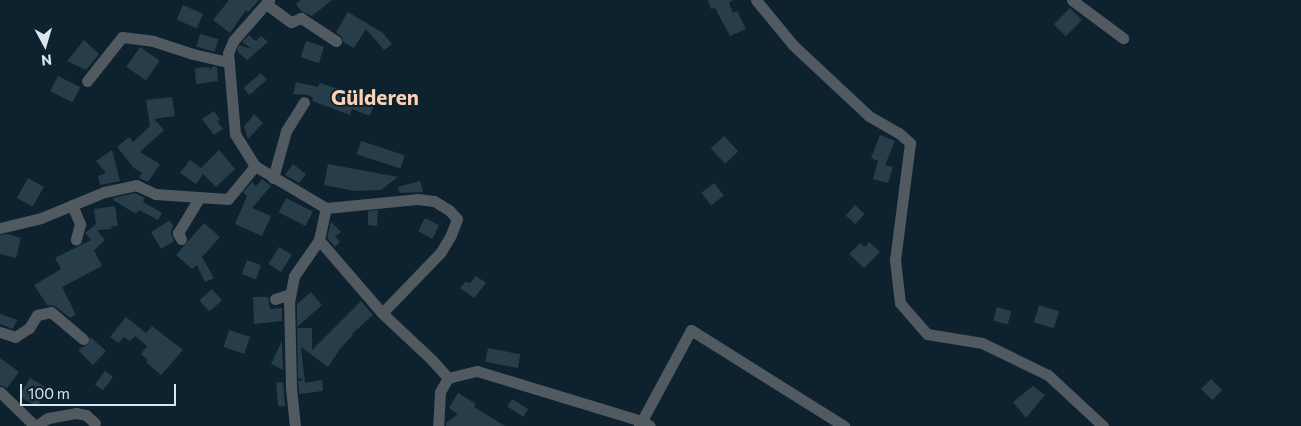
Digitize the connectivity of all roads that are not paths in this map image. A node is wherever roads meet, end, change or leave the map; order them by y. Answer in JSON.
{"nodes":[{"id":1,"x":756,"y":0,"type":"edge"},
{"id":2,"x":1072,"y":0,"type":"edge"},
{"id":3,"x":267,"y":2,"type":"edge"},
{"id":4,"x":1123,"y":38,"type":"dead end"},
{"id":5,"x":336,"y":41,"type":"dead end"},
{"id":6,"x":229,"y":62,"type":"junction"},
{"id":7,"x":87,"y":81,"type":"dead end"},
{"id":8,"x":304,"y":102,"type":"dead end"},
{"id":9,"x":255,"y":166,"type":"junction"},
{"id":10,"x":273,"y":178,"type":"junction"},
{"id":11,"x":199,"y":198,"type":"junction"},
{"id":12,"x":72,"y":205,"type":"junction"},
{"id":13,"x":326,"y":208,"type":"junction"},
{"id":14,"x":0,"y":228,"type":"edge"},
{"id":15,"x":181,"y":238,"type":"dead end"},
{"id":16,"x":76,"y":239,"type":"dead end"},
{"id":17,"x":320,"y":240,"type":"junction"},
{"id":18,"x":290,"y":294,"type":"junction"},
{"id":19,"x":275,"y":299,"type":"dead end"},
{"id":20,"x":382,"y":313,"type":"junction"},
{"id":21,"x":0,"y":332,"type":"edge"},
{"id":22,"x":83,"y":339,"type":"dead end"},
{"id":23,"x":448,"y":378,"type":"junction"},
{"id":24,"x":0,"y":392,"type":"edge"},
{"id":25,"x":96,"y":424,"type":"dead end"},
{"id":26,"x":643,"y":424,"type":"edge"},
{"id":27,"x":35,"y":426,"type":"edge"},
{"id":28,"x":295,"y":426,"type":"edge"},
{"id":29,"x":438,"y":426,"type":"edge"},
{"id":30,"x":844,"y":426,"type":"edge"},
{"id":31,"x":1103,"y":426,"type":"edge"}],
"edges":[{"from":1,"to":31,"type":"street"},
{"from":2,"to":4,"type":"street"},
{"from":3,"to":5,"type":"street"},
{"from":3,"to":6,"type":"street"},
{"from":6,"to":7,"type":"street"},
{"from":6,"to":9,"type":"street"},
{"from":8,"to":10,"type":"street"},
{"from":9,"to":10,"type":"street"},
{"from":9,"to":11,"type":"street"},
{"from":10,"to":13,"type":"street"},
{"from":11,"to":12,"type":"street"},
{"from":11,"to":15,"type":"street"},
{"from":12,"to":14,"type":"street"},
{"from":12,"to":16,"type":"street"},
{"from":13,"to":17,"type":"street"},
{"from":13,"to":20,"type":"street"},
{"from":17,"to":18,"type":"street"},
{"from":17,"to":20,"type":"street"},
{"from":18,"to":19,"type":"street"},
{"from":18,"to":28,"type":"street"},
{"from":20,"to":23,"type":"street"},
{"from":21,"to":22,"type":"street"},
{"from":23,"to":26,"type":"street"},
{"from":23,"to":29,"type":"street"},
{"from":24,"to":27,"type":"street"},
{"from":25,"to":27,"type":"street"},
{"from":26,"to":30,"type":"street"}]}
